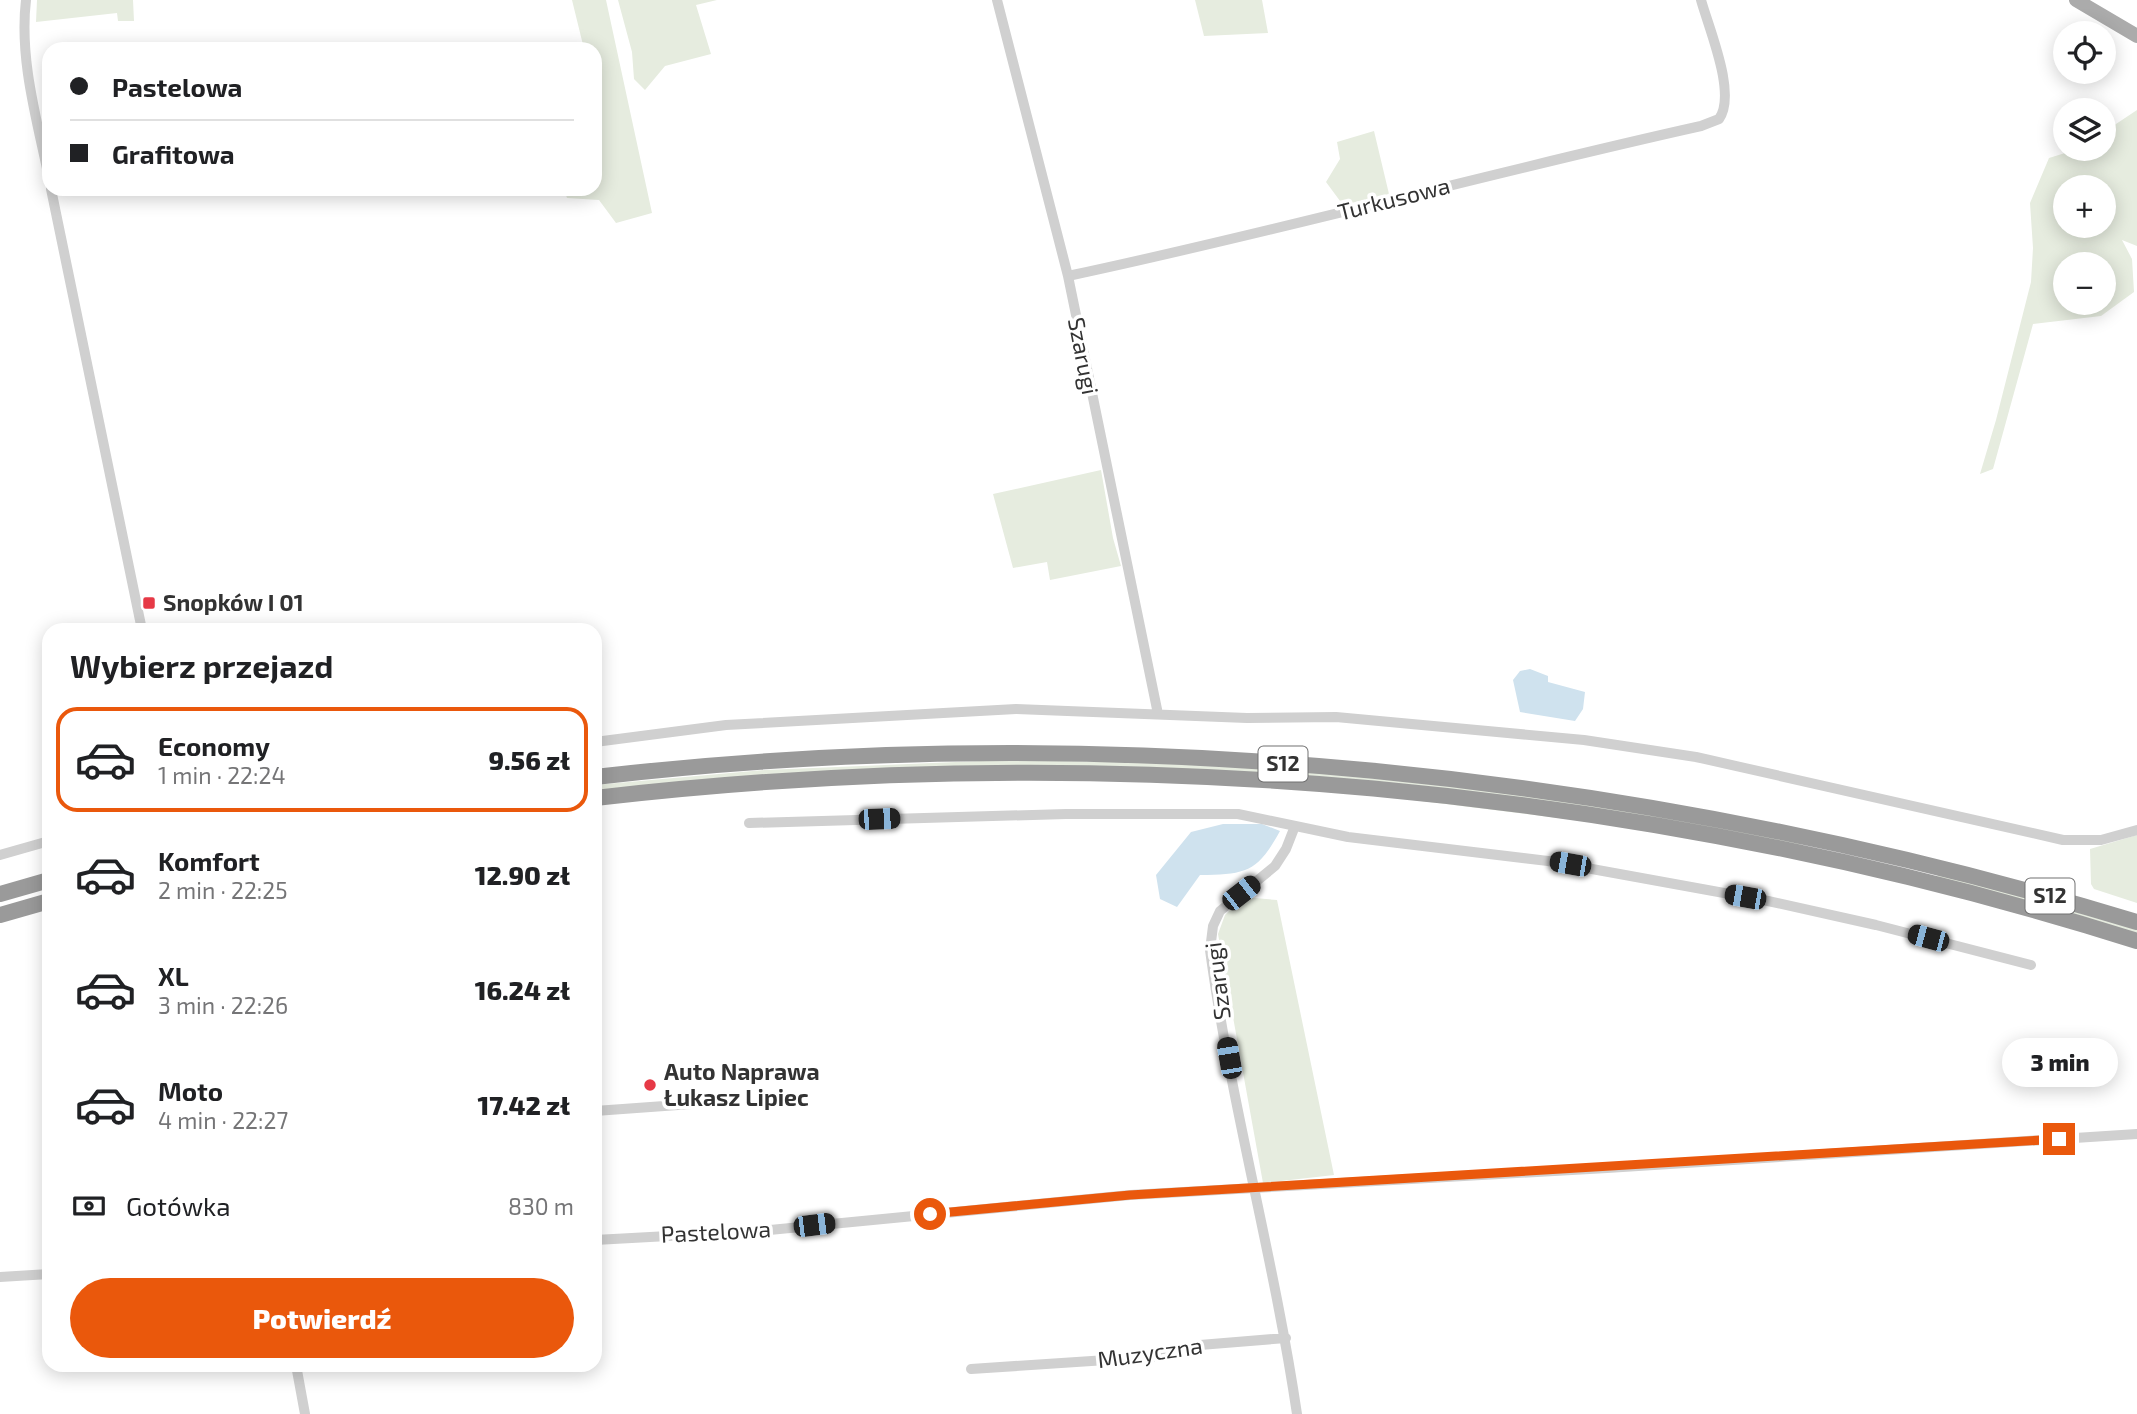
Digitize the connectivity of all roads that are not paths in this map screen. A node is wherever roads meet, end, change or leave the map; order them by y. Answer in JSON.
{"nodes":[{"id":1,"x":26,"y":0,"type":"edge"},
{"id":2,"x":997,"y":0,"type":"edge"},
{"id":3,"x":1702,"y":0,"type":"edge"},
{"id":4,"x":2076,"y":0,"type":"edge"},
{"id":5,"x":2137,"y":36,"type":"edge"},
{"id":6,"x":42,"y":141,"type":"edge"},
{"id":7,"x":52,"y":196,"type":"edge"},
{"id":8,"x":1068,"y":276,"type":"junction"},
{"id":9,"x":141,"y":623,"type":"edge"},
{"id":10,"x":1158,"y":714,"type":"junction"},
{"id":11,"x":602,"y":741,"type":"edge"},
{"id":12,"x":602,"y":776,"type":"edge"},
{"id":13,"x":602,"y":797,"type":"edge"},
{"id":14,"x":749,"y":822,"type":"dead end"},
{"id":15,"x":1295,"y":826,"type":"junction"},
{"id":16,"x":2137,"y":830,"type":"edge"},
{"id":17,"x":42,"y":843,"type":"edge"},
{"id":18,"x":0,"y":855,"type":"edge"},
{"id":19,"x":42,"y":882,"type":"edge"},
{"id":20,"x":0,"y":894,"type":"edge"},
{"id":21,"x":42,"y":903,"type":"edge"},
{"id":22,"x":0,"y":915,"type":"edge"},
{"id":23,"x":2137,"y":922,"type":"edge"},
{"id":24,"x":2137,"y":941,"type":"edge"},
{"id":25,"x":2031,"y":965,"type":"dead end"},
{"id":26,"x":706,"y":1103,"type":"dead end"},
{"id":27,"x":602,"y":1110,"type":"edge"},
{"id":28,"x":2137,"y":1133,"type":"edge"},
{"id":29,"x":1255,"y":1189,"type":"junction"},
{"id":30,"x":602,"y":1240,"type":"edge"},
{"id":31,"x":42,"y":1274,"type":"edge"},
{"id":32,"x":0,"y":1277,"type":"edge"},
{"id":33,"x":1286,"y":1338,"type":"junction"},
{"id":34,"x":971,"y":1369,"type":"dead end"},
{"id":35,"x":297,"y":1372,"type":"edge"},
{"id":36,"x":305,"y":1414,"type":"edge"},
{"id":37,"x":1297,"y":1414,"type":"edge"}],
"edges":[{"from":1,"to":6,"type":"street"},
{"from":2,"to":8,"type":"street","name":"Szarugi"},
{"from":3,"to":8,"type":"street","name":"Turkusowa"},
{"from":4,"to":5,"type":"main road"},
{"from":7,"to":9,"type":"street"},
{"from":8,"to":10,"type":"street","name":"Szarugi"},
{"from":10,"to":11,"type":"street"},
{"from":10,"to":16,"type":"street"},
{"from":12,"to":23,"type":"highway","number":"S12"},
{"from":13,"to":24,"type":"highway","number":"S12"},
{"from":14,"to":15,"type":"street"},
{"from":15,"to":25,"type":"street"},
{"from":15,"to":29,"type":"street","name":"Szarugi"},
{"from":17,"to":18,"type":"street"},
{"from":19,"to":20,"type":"highway"},
{"from":21,"to":22,"type":"highway"},
{"from":26,"to":27,"type":"street"},
{"from":28,"to":29,"type":"street","name":"Pastelowa"},
{"from":29,"to":30,"type":"street","name":"Pastelowa"},
{"from":29,"to":33,"type":"street","name":"Szarugi"},
{"from":31,"to":32,"type":"street"},
{"from":33,"to":34,"type":"street","name":"Muzyczna"},
{"from":33,"to":37,"type":"street","name":"Szarugi"},
{"from":35,"to":36,"type":"street"}]}
